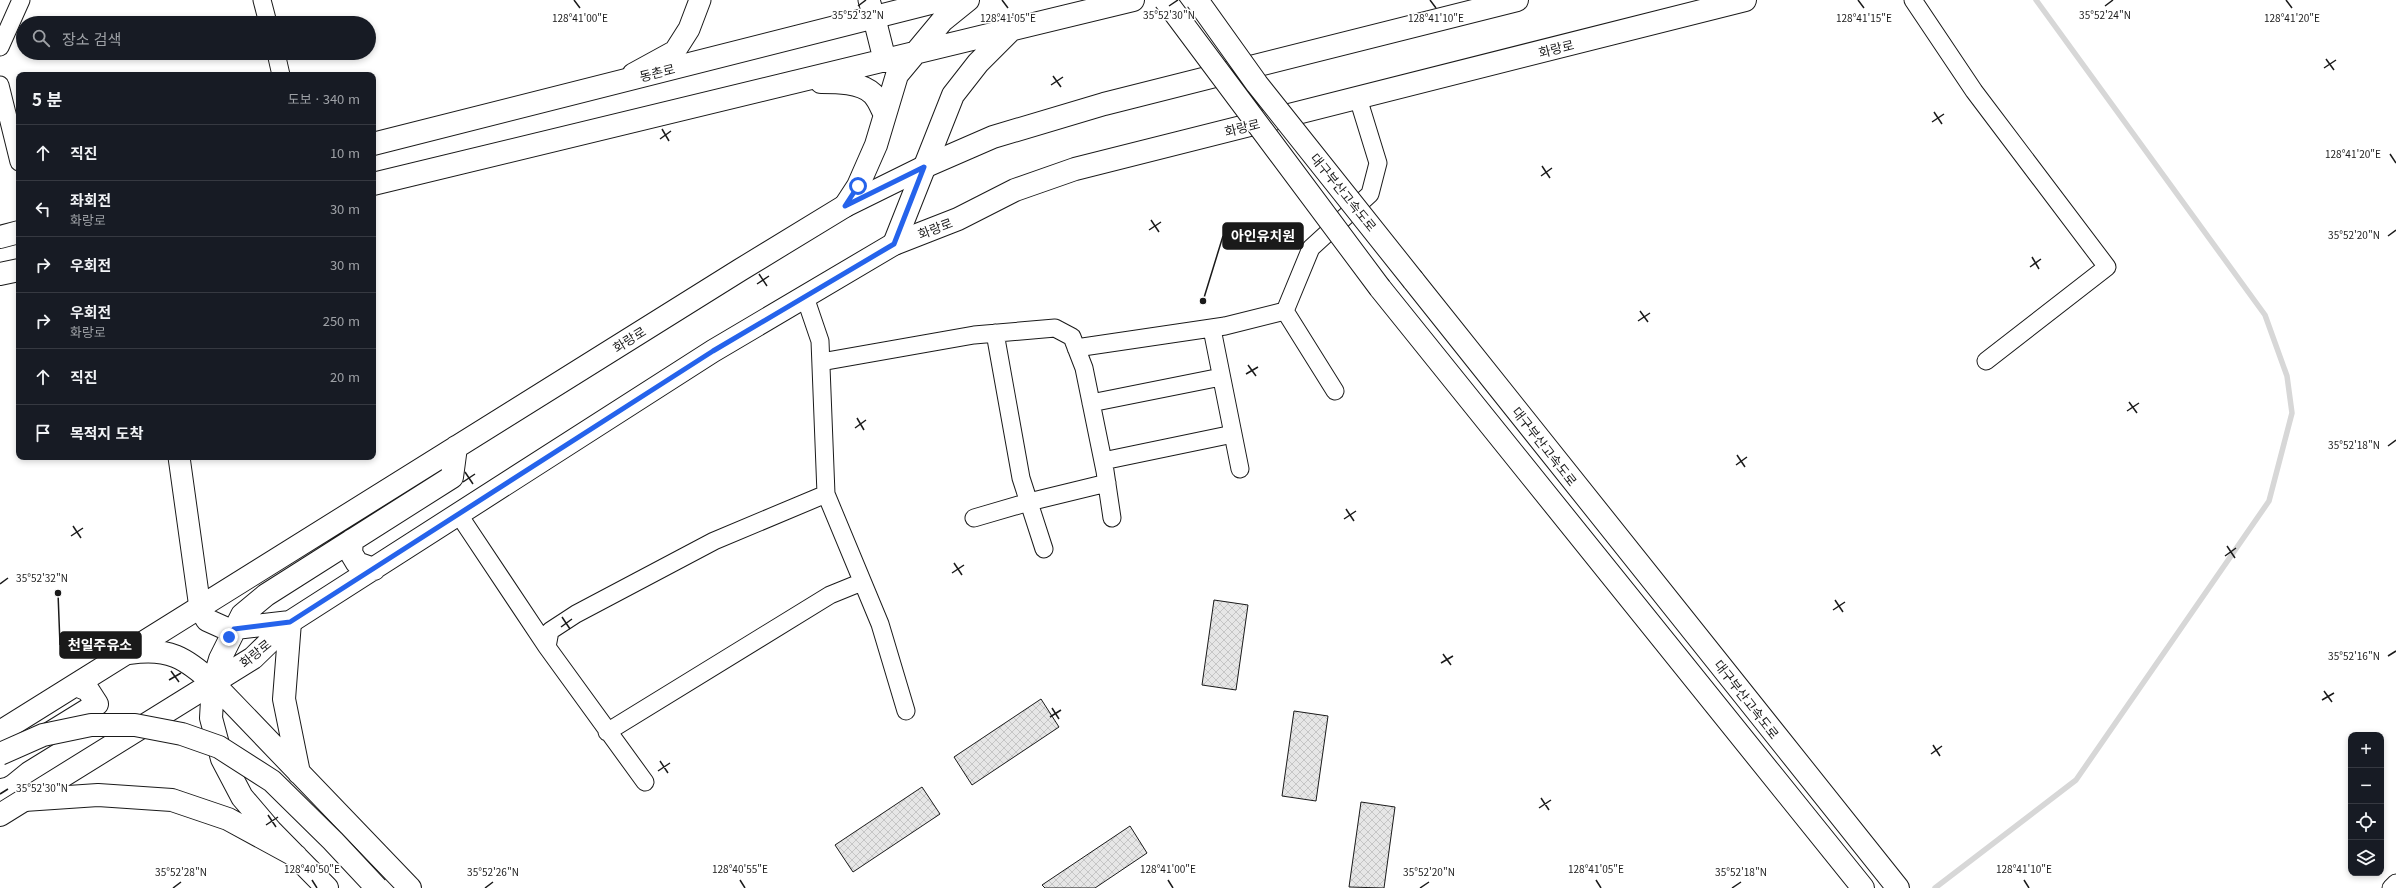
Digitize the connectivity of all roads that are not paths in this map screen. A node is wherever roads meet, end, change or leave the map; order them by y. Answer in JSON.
{"nodes":[{"id":1,"x":21,"y":0,"type":"edge"},
{"id":2,"x":262,"y":0,"type":"edge"},
{"id":3,"x":700,"y":0,"type":"edge"},
{"id":4,"x":942,"y":0,"type":"edge"},
{"id":5,"x":968,"y":0,"type":"edge"},
{"id":6,"x":1133,"y":0,"type":"edge"},
{"id":7,"x":1165,"y":0,"type":"edge"},
{"id":8,"x":1197,"y":0,"type":"edge"},
{"id":9,"x":1517,"y":0,"type":"edge"},
{"id":10,"x":1744,"y":0,"type":"edge"},
{"id":11,"x":1913,"y":0,"type":"edge"},
{"id":12,"x":872,"y":9,"type":"edge"},
{"id":13,"x":266,"y":16,"type":"edge"},
{"id":14,"x":1013,"y":28,"type":"junction"},
{"id":15,"x":0,"y":47,"type":"edge"},
{"id":16,"x":912,"y":54,"type":"junction"},
{"id":17,"x":278,"y":60,"type":"edge"},
{"id":18,"x":885,"y":61,"type":"junction"},
{"id":19,"x":281,"y":72,"type":"edge"},
{"id":20,"x":802,"y":81,"type":"junction"},
{"id":21,"x":620,"y":82,"type":"junction"},
{"id":22,"x":0,"y":85,"type":"edge"},
{"id":23,"x":1358,"y":98,"type":"junction"},
{"id":24,"x":884,"y":113,"type":"junction"},
{"id":25,"x":376,"y":143,"type":"edge"},
{"id":26,"x":16,"y":150,"type":"edge"},
{"id":27,"x":924,"y":167,"type":"junction"},
{"id":28,"x":376,"y":183,"type":"edge"},
{"id":29,"x":845,"y":206,"type":"junction"},
{"id":30,"x":16,"y":233,"type":"edge"},
{"id":31,"x":0,"y":237,"type":"edge"},
{"id":32,"x":894,"y":244,"type":"junction"},
{"id":33,"x":16,"y":271,"type":"edge"},
{"id":34,"x":0,"y":274,"type":"edge"},
{"id":35,"x":805,"y":297,"type":"junction"},
{"id":36,"x":1285,"y":311,"type":"junction"},
{"id":37,"x":1212,"y":328,"type":"junction"},
{"id":38,"x":995,"y":333,"type":"junction"},
{"id":39,"x":1076,"y":348,"type":"junction"},
{"id":40,"x":1986,"y":361,"type":"dead end"},
{"id":41,"x":821,"y":362,"type":"junction"},
{"id":42,"x":1221,"y":377,"type":"junction"},
{"id":43,"x":1335,"y":391,"type":"dead end"},
{"id":44,"x":1091,"y":403,"type":"junction"},
{"id":45,"x":1233,"y":434,"type":"junction"},
{"id":46,"x":456,"y":447,"type":"junction"},
{"id":47,"x":179,"y":460,"type":"edge"},
{"id":48,"x":1103,"y":461,"type":"junction"},
{"id":49,"x":1240,"y":468,"type":"dead end"},
{"id":50,"x":1107,"y":483,"type":"junction"},
{"id":51,"x":826,"y":494,"type":"junction"},
{"id":52,"x":1029,"y":502,"type":"junction"},
{"id":53,"x":459,"y":515,"type":"junction"},
{"id":54,"x":974,"y":518,"type":"dead end"},
{"id":55,"x":1112,"y":518,"type":"dead end"},
{"id":56,"x":352,"y":540,"type":"junction"},
{"id":57,"x":1044,"y":549,"type":"dead end"},
{"id":58,"x":374,"y":569,"type":"junction"},
{"id":59,"x":862,"y":582,"type":"junction"},
{"id":60,"x":200,"y":608,"type":"junction"},
{"id":61,"x":290,"y":622,"type":"junction"},
{"id":62,"x":234,"y":629,"type":"junction"},
{"id":63,"x":547,"y":647,"type":"junction"},
{"id":64,"x":127,"y":653,"type":"junction"},
{"id":65,"x":213,"y":683,"type":"junction"},
{"id":66,"x":76,"y":685,"type":"junction"},
{"id":67,"x":906,"y":711,"type":"dead end"},
{"id":68,"x":0,"y":732,"type":"edge"},
{"id":69,"x":608,"y":732,"type":"junction"},
{"id":70,"x":0,"y":754,"type":"edge"},
{"id":71,"x":0,"y":767,"type":"edge"},
{"id":72,"x":299,"y":773,"type":"junction"},
{"id":73,"x":645,"y":782,"type":"dead end"},
{"id":74,"x":24,"y":800,"type":"junction"},
{"id":75,"x":0,"y":815,"type":"edge"},
{"id":76,"x":296,"y":856,"type":"junction"},
{"id":77,"x":2396,"y":883,"type":"edge"},
{"id":78,"x":1860,"y":885,"type":"edge"},
{"id":79,"x":327,"y":888,"type":"edge"},
{"id":80,"x":377,"y":888,"type":"edge"},
{"id":81,"x":410,"y":888,"type":"edge"},
{"id":82,"x":1898,"y":888,"type":"edge"},
{"id":83,"x":2391,"y":888,"type":"edge"}],
"edges":[{"from":1,"to":15,"type":"street"},
{"from":2,"to":13,"type":"street"},
{"from":3,"to":21,"type":"street"},
{"from":4,"to":12,"type":"main road","name":"동촌로"},
{"from":5,"to":16,"type":"main road"},
{"from":6,"to":14,"type":"main road"},
{"from":7,"to":78,"type":"main road","name":"대구부산고속도로","bridge":true},
{"from":8,"to":82,"type":"main road","name":"대구부산고속도로","bridge":true},
{"from":9,"to":27,"type":"main road","name":"화랑로"},
{"from":10,"to":23,"type":"main road","name":"화랑로"},
{"from":11,"to":40,"type":"street"},
{"from":12,"to":18,"type":"main road"},
{"from":12,"to":21,"type":"main road","name":"동촌로"},
{"from":14,"to":16,"type":"main road"},
{"from":14,"to":27,"type":"main road"},
{"from":16,"to":18,"type":"main road"},
{"from":16,"to":24,"type":"main road"},
{"from":17,"to":19,"type":"street"},
{"from":18,"to":20,"type":"main road"},
{"from":20,"to":24,"type":"main road"},
{"from":20,"to":28,"type":"main road"},
{"from":21,"to":25,"type":"main road","name":"동촌로"},
{"from":22,"to":26,"type":"street"},
{"from":23,"to":32,"type":"main road","name":"화랑로"},
{"from":23,"to":36,"type":"street"},
{"from":24,"to":29,"type":"main road"},
{"from":27,"to":29,"type":"main road","name":"화랑로"},
{"from":27,"to":32,"type":"main road"},
{"from":29,"to":46,"type":"main road","name":"화랑로"},
{"from":30,"to":31,"type":"main road"},
{"from":32,"to":35,"type":"main road","name":"화랑로"},
{"from":33,"to":34,"type":"main road"},
{"from":35,"to":41,"type":"street"},
{"from":35,"to":53,"type":"main road","name":"화랑로"},
{"from":36,"to":37,"type":"street"},
{"from":36,"to":43,"type":"street"},
{"from":37,"to":39,"type":"street"},
{"from":37,"to":42,"type":"street"},
{"from":38,"to":39,"type":"street"},
{"from":38,"to":41,"type":"street"},
{"from":38,"to":52,"type":"street"},
{"from":39,"to":44,"type":"street"},
{"from":41,"to":51,"type":"street"},
{"from":42,"to":44,"type":"street"},
{"from":42,"to":45,"type":"street"},
{"from":44,"to":48,"type":"street"},
{"from":45,"to":48,"type":"street"},
{"from":45,"to":49,"type":"street"},
{"from":46,"to":56,"type":"main road"},
{"from":46,"to":60,"type":"main road","name":"화랑로"},
{"from":47,"to":60,"type":"street"},
{"from":48,"to":50,"type":"street"},
{"from":50,"to":52,"type":"street"},
{"from":50,"to":55,"type":"street"},
{"from":51,"to":59,"type":"street"},
{"from":51,"to":63,"type":"street"},
{"from":52,"to":54,"type":"street"},
{"from":52,"to":57,"type":"street"},
{"from":53,"to":58,"type":"main road","name":"화랑로"},
{"from":53,"to":63,"type":"street"},
{"from":56,"to":58,"type":"main road"},
{"from":56,"to":62,"type":"main road"},
{"from":58,"to":61,"type":"main road","name":"화랑로"},
{"from":59,"to":67,"type":"street"},
{"from":59,"to":69,"type":"street"},
{"from":60,"to":62,"type":"main road"},
{"from":60,"to":64,"type":"main road","name":"화랑로"},
{"from":61,"to":62,"type":"main road"},
{"from":61,"to":65,"type":"main road","name":"화랑로"},
{"from":61,"to":72,"type":"main road"},
{"from":62,"to":65,"type":"main road"},
{"from":63,"to":69,"type":"street"},
{"from":64,"to":65,"type":"main road"},
{"from":64,"to":66,"type":"main road","name":"화랑로"},
{"from":65,"to":72,"type":"main road"},
{"from":65,"to":74,"type":"main road","name":"화랑로"},
{"from":65,"to":76,"type":"main road"},
{"from":66,"to":68,"type":"main road","name":"화랑로"},
{"from":66,"to":71,"type":"main road"},
{"from":69,"to":73,"type":"street"},
{"from":70,"to":80,"type":"main road","bridge":true},
{"from":72,"to":81,"type":"main road"},
{"from":74,"to":75,"type":"main road","name":"화랑로"},
{"from":74,"to":76,"type":"main road"},
{"from":76,"to":79,"type":"main road"},
{"from":77,"to":83,"type":"street"}]}
